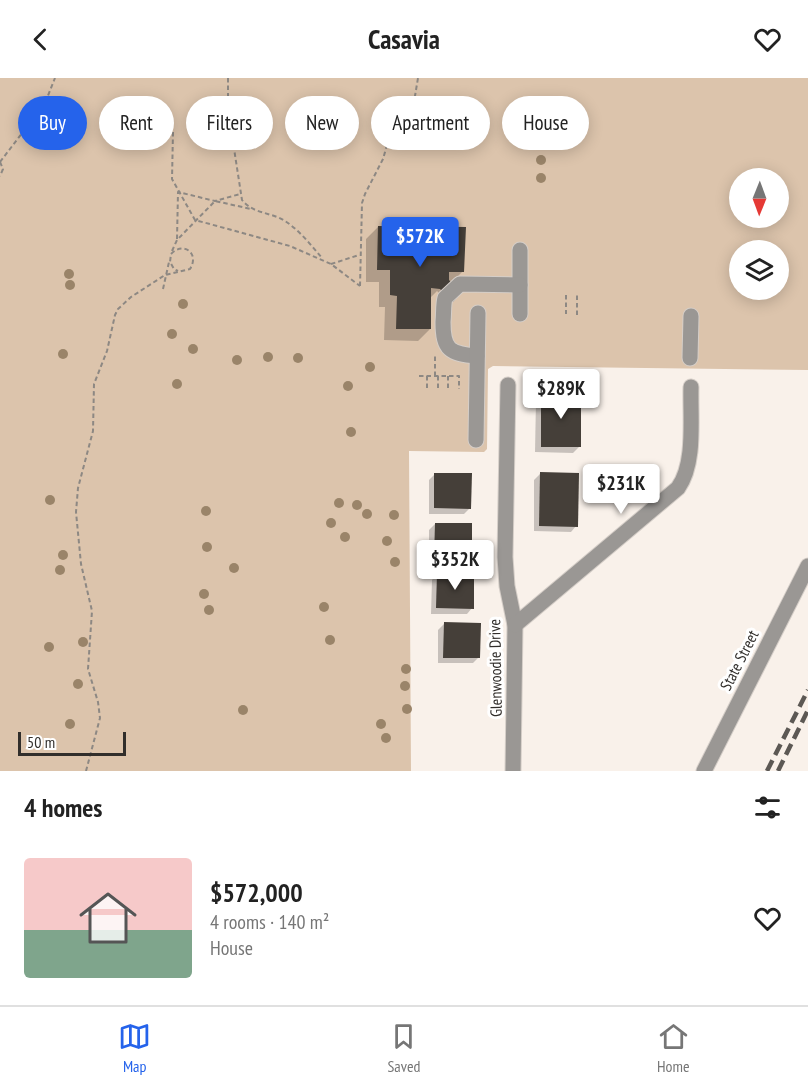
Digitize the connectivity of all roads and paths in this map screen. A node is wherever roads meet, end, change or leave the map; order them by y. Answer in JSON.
{"nodes":[{"id":1,"x":55,"y":78,"type":"edge"},
{"id":2,"x":228,"y":78,"type":"edge"},
{"id":3,"x":418,"y":78,"type":"edge"},
{"id":4,"x":172,"y":150,"type":"edge"},
{"id":5,"x":0,"y":162,"type":"edge"},
{"id":6,"x":0,"y":176,"type":"edge"},
{"id":7,"x":178,"y":192,"type":"junction"},
{"id":8,"x":240,"y":194,"type":"junction"},
{"id":9,"x":215,"y":201,"type":"junction"},
{"id":10,"x":253,"y":210,"type":"junction"},
{"id":11,"x":195,"y":220,"type":"junction"},
{"id":12,"x":177,"y":240,"type":"junction"},
{"id":13,"x":520,"y":250,"type":"dead end"},
{"id":14,"x":171,"y":254,"type":"junction"},
{"id":15,"x":360,"y":254,"type":"junction"},
{"id":16,"x":170,"y":258,"type":"junction"},
{"id":17,"x":324,"y":260,"type":"junction"},
{"id":18,"x":331,"y":264,"type":"junction"},
{"id":19,"x":178,"y":272,"type":"junction"},
{"id":20,"x":165,"y":275,"type":"junction"},
{"id":21,"x":520,"y":285,"type":"junction"},
{"id":22,"x":163,"y":289,"type":"dead end"},
{"id":23,"x":566,"y":295,"type":"dead end"},
{"id":24,"x":577,"y":295,"type":"dead end"},
{"id":25,"x":478,"y":313,"type":"dead end"},
{"id":26,"x":520,"y":314,"type":"dead end"},
{"id":27,"x":566,"y":314,"type":"dead end"},
{"id":28,"x":577,"y":315,"type":"dead end"},
{"id":29,"x":691,"y":316,"type":"dead end"},
{"id":30,"x":477,"y":356,"type":"junction"},
{"id":31,"x":690,"y":358,"type":"dead end"},
{"id":32,"x":419,"y":376,"type":"dead end"},
{"id":33,"x":427,"y":376,"type":"junction"},
{"id":34,"x":438,"y":376,"type":"junction"},
{"id":35,"x":448,"y":376,"type":"junction"},
{"id":36,"x":508,"y":385,"type":"dead end"},
{"id":37,"x":691,"y":387,"type":"dead end"},
{"id":38,"x":427,"y":388,"type":"dead end"},
{"id":39,"x":438,"y":388,"type":"dead end"},
{"id":40,"x":448,"y":388,"type":"dead end"},
{"id":41,"x":459,"y":388,"type":"dead end"},
{"id":42,"x":477,"y":441,"type":"dead end"},
{"id":43,"x":808,"y":566,"type":"edge"},
{"id":44,"x":515,"y":625,"type":"junction"},
{"id":45,"x":86,"y":771,"type":"edge"},
{"id":46,"x":513,"y":771,"type":"edge"},
{"id":47,"x":704,"y":771,"type":"edge"}],
"edges":[{"from":1,"to":5,"type":"path"},
{"from":2,"to":8,"type":"path"},
{"from":3,"to":15,"type":"path"},
{"from":4,"to":7,"type":"path"},
{"from":5,"to":6,"type":"path"},
{"from":7,"to":9,"type":"path"},
{"from":7,"to":11,"type":"path"},
{"from":7,"to":12,"type":"path"},
{"from":8,"to":9,"type":"path"},
{"from":8,"to":10,"type":"path"},
{"from":9,"to":10,"type":"path"},
{"from":9,"to":11,"type":"path"},
{"from":10,"to":17,"type":"path"},
{"from":11,"to":12,"type":"path"},
{"from":11,"to":17,"type":"path"},
{"from":12,"to":14,"type":"path"},
{"from":13,"to":21,"type":"street"},
{"from":14,"to":16,"type":"path"},
{"from":14,"to":19,"type":"path"},
{"from":15,"to":18,"type":"path"},
{"from":15,"to":18,"type":"path"},
{"from":16,"to":19,"type":"path"},
{"from":16,"to":20,"type":"path"},
{"from":17,"to":18,"type":"path"},
{"from":19,"to":20,"type":"path"},
{"from":20,"to":22,"type":"path"},
{"from":20,"to":45,"type":"path"},
{"from":21,"to":26,"type":"street"},
{"from":21,"to":30,"type":"street"},
{"from":23,"to":27,"type":"path"},
{"from":24,"to":28,"type":"path"},
{"from":25,"to":30,"type":"street"},
{"from":29,"to":31,"type":"street"},
{"from":30,"to":42,"type":"street"},
{"from":32,"to":33,"type":"path"},
{"from":33,"to":34,"type":"path"},
{"from":33,"to":38,"type":"path"},
{"from":34,"to":35,"type":"path"},
{"from":34,"to":39,"type":"path"},
{"from":35,"to":40,"type":"path"},
{"from":35,"to":41,"type":"path"},
{"from":36,"to":44,"type":"street","name":"Glenwoodie Drive"},
{"from":37,"to":44,"type":"street"},
{"from":43,"to":47,"type":"street","name":"State Street"},
{"from":44,"to":46,"type":"street","name":"Glenwoodie Drive"}]}
